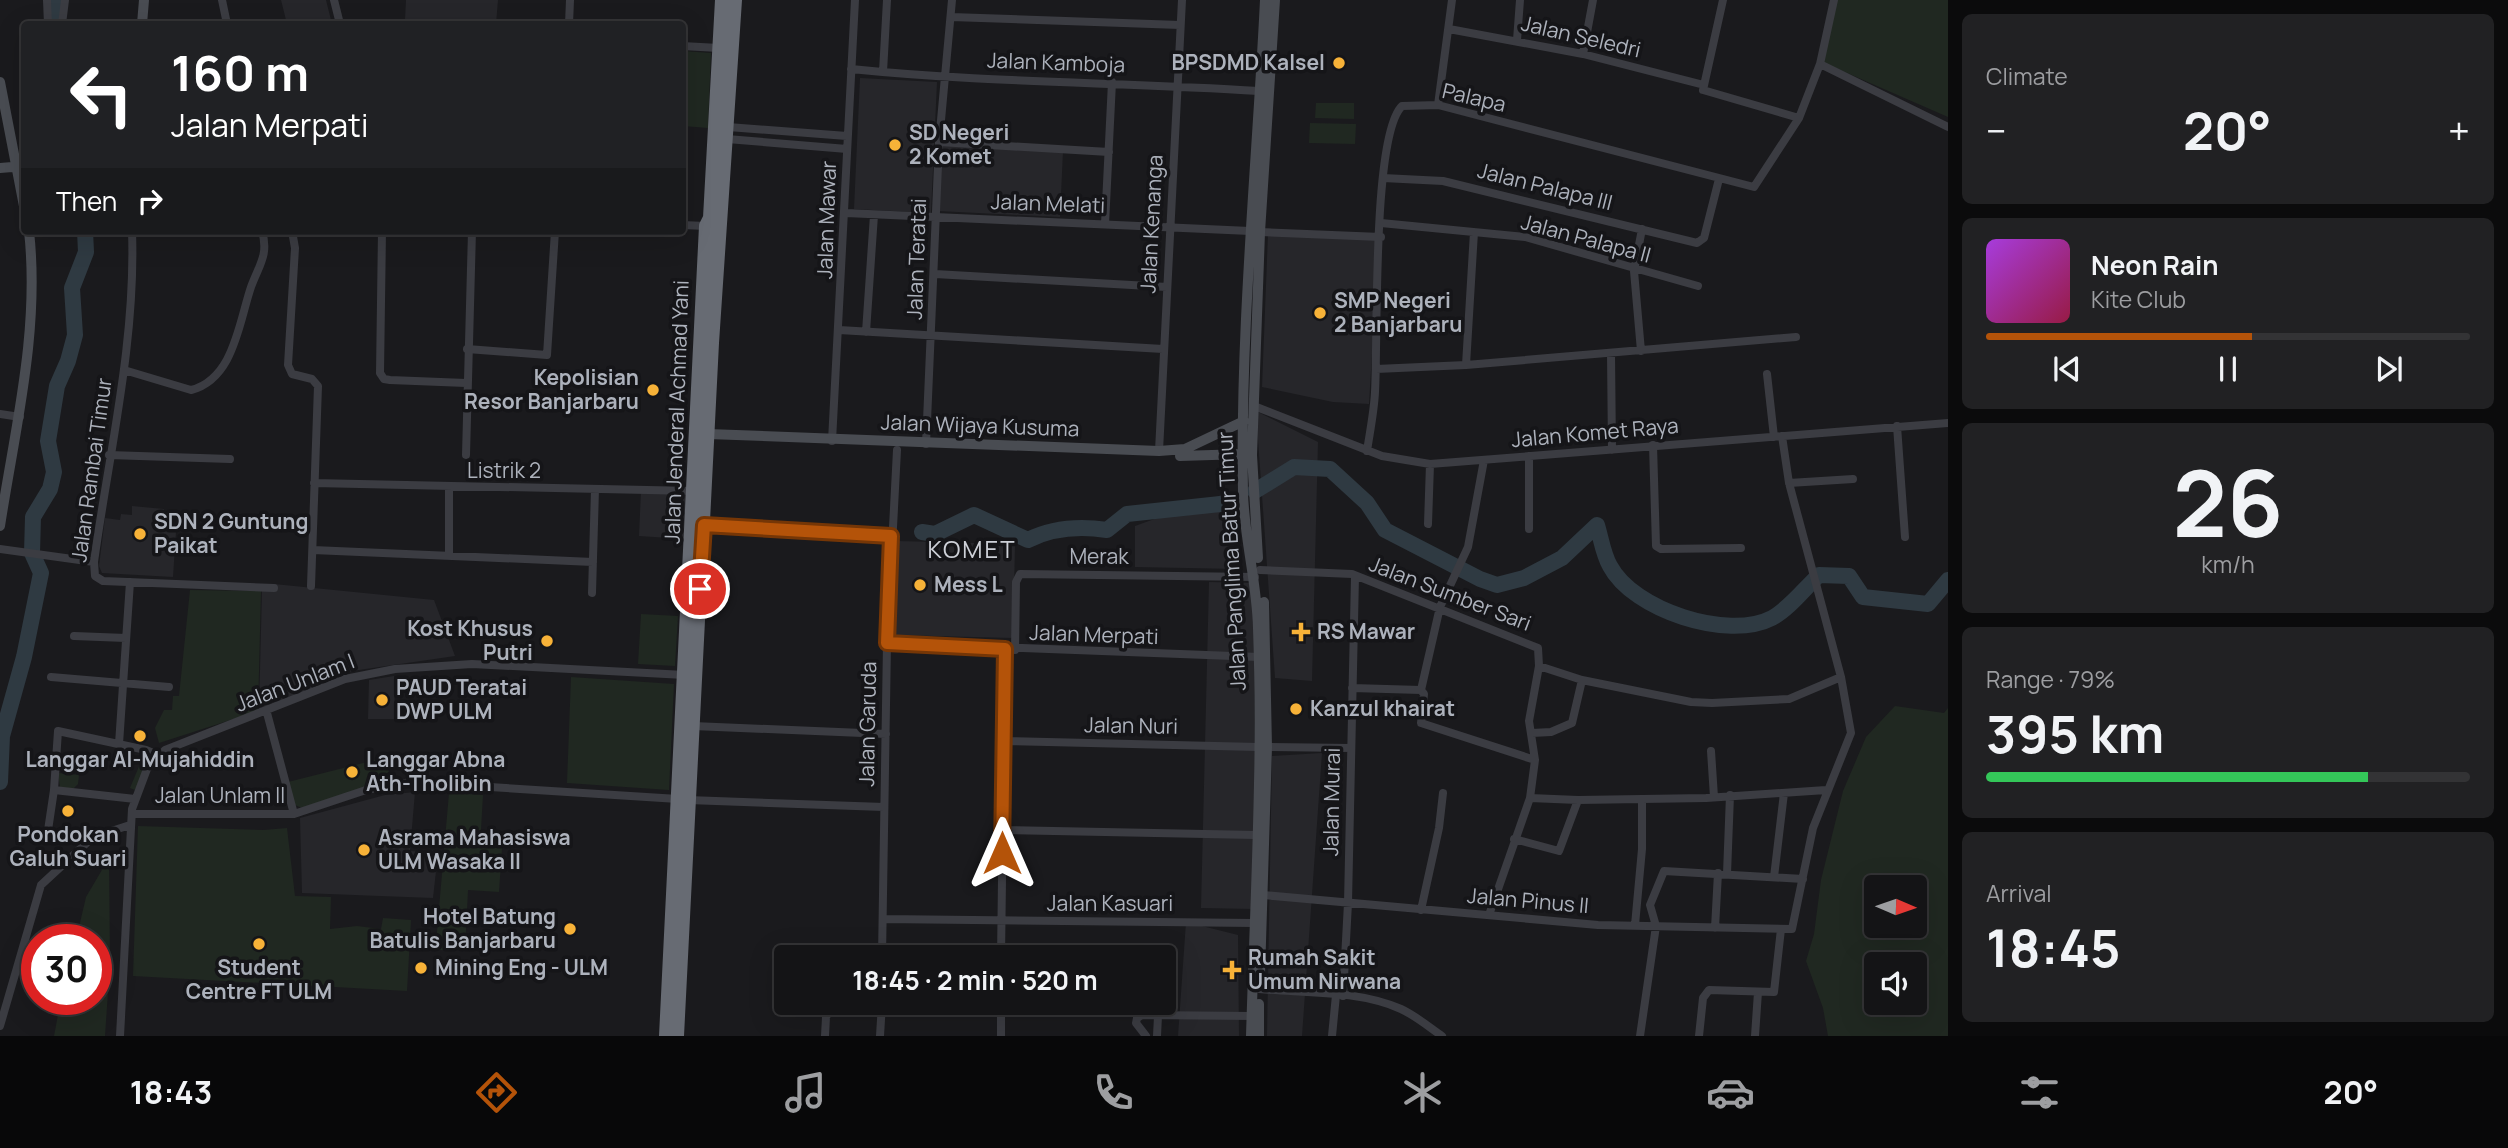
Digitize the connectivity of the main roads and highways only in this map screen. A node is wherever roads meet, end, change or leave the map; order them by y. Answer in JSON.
{"nodes":[{"id":1,"x":144,"y":0,"type":"edge"},
{"id":2,"x":722,"y":0,"type":"edge"},
{"id":3,"x":735,"y":0,"type":"edge"},
{"id":4,"x":1270,"y":4,"type":"edge"},
{"id":5,"x":142,"y":21,"type":"edge"},
{"id":6,"x":0,"y":82,"type":"edge"},
{"id":7,"x":1262,"y":120,"type":"junction"},
{"id":8,"x":21,"y":160,"type":"edge"},
{"id":9,"x":21,"y":164,"type":"edge"},
{"id":10,"x":0,"y":168,"type":"edge"},
{"id":11,"x":713,"y":221,"type":"junction"},
{"id":12,"x":1255,"y":231,"type":"junction"},
{"id":13,"x":29,"y":235,"type":"edge"},
{"id":14,"x":706,"y":342,"type":"junction"},
{"id":15,"x":1244,"y":421,"type":"junction"},
{"id":16,"x":708,"y":437,"type":"junction"},
{"id":17,"x":770,"y":441,"type":"junction"},
{"id":18,"x":1035,"y":450,"type":"junction"},
{"id":19,"x":1244,"y":454,"type":"junction"},
{"id":20,"x":0,"y":526,"type":"edge"},
{"id":21,"x":1257,"y":574,"type":"junction"},
{"id":22,"x":695,"y":589,"type":"junction"},
{"id":23,"x":693,"y":645,"type":"junction"},
{"id":24,"x":1263,"y":747,"type":"junction"},
{"id":25,"x":683,"y":799,"type":"junction"},
{"id":26,"x":1261,"y":807,"type":"junction"},
{"id":27,"x":666,"y":1036,"type":"edge"},
{"id":28,"x":677,"y":1036,"type":"edge"},
{"id":29,"x":1251,"y":1036,"type":"edge"},
{"id":30,"x":1259,"y":1036,"type":"edge"}],
"edges":[{"from":1,"to":5,"type":"main road"},
{"from":2,"to":11,"type":"highway","name":"Jalan Jenderal Achmad Yani"},
{"from":3,"to":11,"type":"highway","name":"Jalan Jenderal Achmad Yani"},
{"from":4,"to":7,"type":"main road","name":"Jalan Panglima Batur Timur"},
{"from":4,"to":7,"type":"main road","name":"Jalan Panglima Batur Timur"},
{"from":6,"to":8,"type":"main road"},
{"from":7,"to":12,"type":"main road","name":"Jalan Panglima Batur Timur"},
{"from":9,"to":10,"type":"main road"},
{"from":11,"to":14,"type":"highway","name":"Jalan Jenderal Achmad Yani"},
{"from":12,"to":15,"type":"main road","name":"Jalan Panglima Batur Timur"},
{"from":12,"to":21,"type":"main road","name":"Jalan Panglima Batur Timur"},
{"from":13,"to":20,"type":"main road"},
{"from":14,"to":16,"type":"highway","name":"Jalan Jenderal Achmad Yani"},
{"from":14,"to":22,"type":"highway","name":"Jalan Jenderal Achmad Yani"},
{"from":15,"to":18,"type":"main road","name":"Jalan Wijaya Kusuma"},
{"from":15,"to":19,"type":"main road","name":"Jalan Panglima Batur Timur"},
{"from":16,"to":17,"type":"main road","name":"Jalan Wijaya Kusuma"},
{"from":16,"to":22,"type":"highway","name":"Jalan Jenderal Achmad Yani"},
{"from":17,"to":18,"type":"main road","name":"Jalan Wijaya Kusuma"},
{"from":17,"to":18,"type":"main road","name":"Jalan Wijaya Kusuma"},
{"from":18,"to":19,"type":"main road","name":"Jalan Wijaya Kusuma"},
{"from":19,"to":21,"type":"main road","name":"Jalan Panglima Batur Timur"},
{"from":21,"to":24,"type":"main road","name":"Jalan Panglima Batur Timur"},
{"from":21,"to":24,"type":"main road","name":"Jalan Panglima Batur Timur"},
{"from":22,"to":23,"type":"highway","name":"Jalan Jenderal Achmad Yani"},
{"from":23,"to":25,"type":"highway","name":"Jalan Jenderal Achmad Yani"},
{"from":23,"to":25,"type":"highway","name":"Jalan Jenderal Achmad Yani"},
{"from":24,"to":26,"type":"main road","name":"Jalan Panglima Batur Timur"},
{"from":25,"to":27,"type":"highway","name":"Jalan Jenderal Achmad Yani"},
{"from":25,"to":28,"type":"highway","name":"Jalan Jenderal Achmad Yani"},
{"from":26,"to":29,"type":"main road","name":"Jalan Panglima Batur Timur"},
{"from":26,"to":30,"type":"main road","name":"Jalan Panglima Batur Timur"}]}
